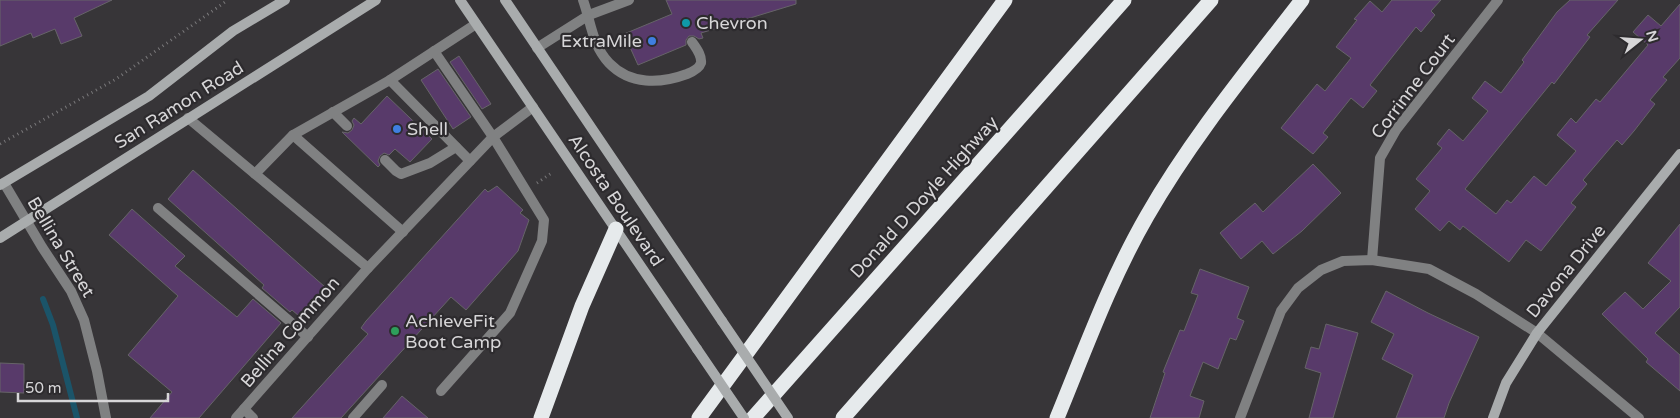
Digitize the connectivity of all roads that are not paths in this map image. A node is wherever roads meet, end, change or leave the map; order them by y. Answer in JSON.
{"nodes":[{"id":1,"x":286,"y":0,"type":"edge"},
{"id":2,"x":376,"y":0,"type":"edge"},
{"id":3,"x":460,"y":0,"type":"edge"},
{"id":4,"x":505,"y":0,"type":"edge"},
{"id":5,"x":583,"y":0,"type":"edge"},
{"id":6,"x":627,"y":0,"type":"edge"},
{"id":7,"x":1005,"y":0,"type":"edge"},
{"id":8,"x":1124,"y":0,"type":"edge"},
{"id":9,"x":1211,"y":0,"type":"edge"},
{"id":10,"x":1302,"y":0,"type":"edge"},
{"id":11,"x":1498,"y":0,"type":"edge"},
{"id":12,"x":588,"y":15,"type":"junction"},
{"id":13,"x":476,"y":24,"type":"junction"},
{"id":14,"x":692,"y":42,"type":"dead end"},
{"id":15,"x":537,"y":48,"type":"junction"},
{"id":16,"x":434,"y":51,"type":"junction"},
{"id":17,"x":390,"y":80,"type":"junction"},
{"id":18,"x":533,"y":107,"type":"junction"},
{"id":19,"x":333,"y":112,"type":"junction"},
{"id":20,"x":188,"y":118,"type":"junction"},
{"id":21,"x":347,"y":126,"type":"dead end"},
{"id":22,"x":293,"y":135,"type":"junction"},
{"id":23,"x":493,"y":137,"type":"junction"},
{"id":24,"x":456,"y":147,"type":"junction"},
{"id":25,"x":1680,"y":154,"type":"edge"},
{"id":26,"x":385,"y":160,"type":"dead end"},
{"id":27,"x":470,"y":161,"type":"junction"},
{"id":28,"x":255,"y":174,"type":"junction"},
{"id":29,"x":2,"y":184,"type":"edge"},
{"id":30,"x":158,"y":208,"type":"dead end"},
{"id":31,"x":27,"y":221,"type":"junction"},
{"id":32,"x":616,"y":229,"type":"junction"},
{"id":33,"x":403,"y":232,"type":"junction"},
{"id":34,"x":0,"y":238,"type":"edge"},
{"id":35,"x":1372,"y":260,"type":"junction"},
{"id":36,"x":368,"y":268,"type":"junction"},
{"id":37,"x":1537,"y":333,"type":"junction"},
{"id":38,"x":308,"y":337,"type":"junction"},
{"id":39,"x":382,"y":385,"type":"dead end"},
{"id":40,"x":441,"y":391,"type":"dead end"},
{"id":41,"x":244,"y":409,"type":"junction"},
{"id":42,"x":106,"y":418,"type":"edge"},
{"id":43,"x":236,"y":418,"type":"edge"},
{"id":44,"x":253,"y":418,"type":"edge"},
{"id":45,"x":353,"y":418,"type":"edge"},
{"id":46,"x":541,"y":418,"type":"edge"},
{"id":47,"x":699,"y":418,"type":"edge"},
{"id":48,"x":744,"y":418,"type":"edge"},
{"id":49,"x":752,"y":418,"type":"edge"},
{"id":50,"x":788,"y":418,"type":"edge"},
{"id":51,"x":843,"y":418,"type":"edge"},
{"id":52,"x":1058,"y":418,"type":"edge"},
{"id":53,"x":1240,"y":418,"type":"edge"},
{"id":54,"x":1493,"y":418,"type":"edge"},
{"id":55,"x":1639,"y":418,"type":"edge"}],
"edges":[{"from":1,"to":29,"type":"main road","name":"San Ramon Road"},
{"from":2,"to":20,"type":"main road","name":"San Ramon Road"},
{"from":3,"to":13,"type":"main road","name":"Alcosta Boulevard"},
{"from":4,"to":15,"type":"main road","name":"Alcosta Boulevard"},
{"from":5,"to":12,"type":"street"},
{"from":6,"to":12,"type":"street"},
{"from":7,"to":47,"type":"highway"},
{"from":8,"to":49,"type":"highway","name":"Donald D Doyle Highway"},
{"from":9,"to":51,"type":"highway"},
{"from":10,"to":52,"type":"highway"},
{"from":11,"to":35,"type":"street","name":"Corrinne Court"},
{"from":12,"to":14,"type":"street"},
{"from":12,"to":15,"type":"street"},
{"from":13,"to":16,"type":"street"},
{"from":13,"to":18,"type":"main road","name":"Alcosta Boulevard"},
{"from":15,"to":50,"type":"main road","name":"Alcosta Boulevard","bridge":true},
{"from":16,"to":17,"type":"street"},
{"from":16,"to":23,"type":"street"},
{"from":17,"to":19,"type":"street"},
{"from":17,"to":24,"type":"street"},
{"from":18,"to":23,"type":"street","name":"Bellina Common"},
{"from":18,"to":32,"type":"main road","name":"Alcosta Boulevard"},
{"from":19,"to":21,"type":"street"},
{"from":19,"to":22,"type":"street"},
{"from":20,"to":28,"type":"street"},
{"from":20,"to":31,"type":"main road","name":"San Ramon Road"},
{"from":22,"to":28,"type":"street"},
{"from":22,"to":33,"type":"street"},
{"from":23,"to":27,"type":"street","name":"Bellina Common"},
{"from":23,"to":40,"type":"street"},
{"from":24,"to":26,"type":"street"},
{"from":24,"to":27,"type":"street"},
{"from":25,"to":37,"type":"main road","name":"Davona Drive"},
{"from":27,"to":33,"type":"street","name":"Bellina Common"},
{"from":28,"to":36,"type":"street"},
{"from":29,"to":31,"type":"street","name":"Bellina Street"},
{"from":30,"to":38,"type":"street"},
{"from":31,"to":34,"type":"main road","name":"San Ramon Road"},
{"from":31,"to":42,"type":"street","name":"Bellina Street"},
{"from":32,"to":46,"type":"highway"},
{"from":32,"to":48,"type":"main road","name":"Alcosta Boulevard","bridge":true},
{"from":33,"to":36,"type":"street","name":"Bellina Common"},
{"from":35,"to":37,"type":"street"},
{"from":35,"to":53,"type":"street"},
{"from":36,"to":38,"type":"street","name":"Bellina Common"},
{"from":37,"to":54,"type":"main road","name":"Davona Drive"},
{"from":37,"to":55,"type":"street"},
{"from":38,"to":41,"type":"street","name":"Bellina Common"},
{"from":39,"to":45,"type":"street"},
{"from":41,"to":43,"type":"street","name":"Bellina Common"},
{"from":41,"to":44,"type":"street"}]}
